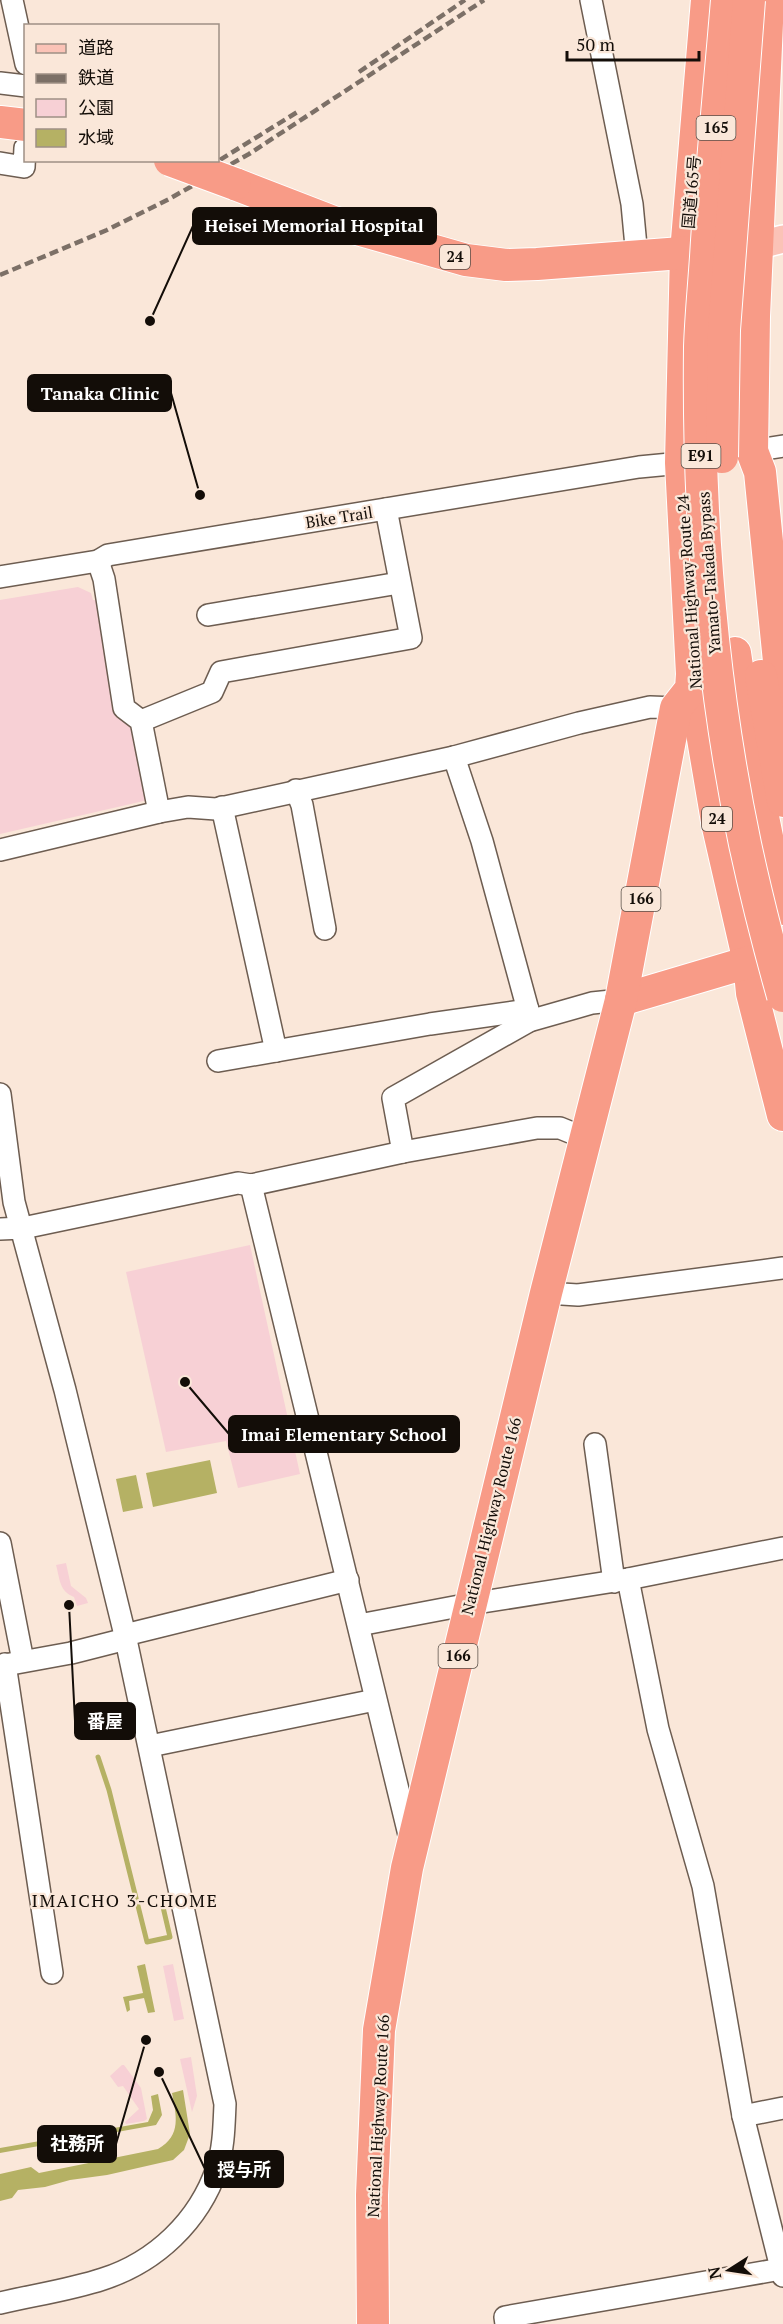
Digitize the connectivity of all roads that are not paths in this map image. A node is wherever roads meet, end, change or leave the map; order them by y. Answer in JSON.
{"nodes":[{"id":1,"x":12,"y":0,"type":"edge"},
{"id":2,"x":591,"y":0,"type":"edge"},
{"id":3,"x":727,"y":0,"type":"edge"},
{"id":4,"x":767,"y":7,"type":"edge"},
{"id":5,"x":703,"y":8,"type":"edge"},
{"id":6,"x":24,"y":55,"type":"edge"},
{"id":7,"x":0,"y":83,"type":"edge"},
{"id":8,"x":24,"y":86,"type":"edge"},
{"id":9,"x":0,"y":122,"type":"edge"},
{"id":10,"x":24,"y":125,"type":"edge"},
{"id":11,"x":24,"y":162,"type":"edge"},
{"id":12,"x":175,"y":162,"type":"edge"},
{"id":13,"x":0,"y":163,"type":"edge"},
{"id":14,"x":732,"y":250,"type":"edge"},
{"id":15,"x":638,"y":257,"type":"junction"},
{"id":16,"x":783,"y":446,"type":"edge"},
{"id":17,"x":752,"y":451,"type":"junction"},
{"id":18,"x":681,"y":463,"type":"junction"},
{"id":19,"x":386,"y":509,"type":"junction"},
{"id":20,"x":98,"y":561,"type":"junction"},
{"id":21,"x":0,"y":577,"type":"edge"},
{"id":22,"x":399,"y":583,"type":"junction"},
{"id":23,"x":208,"y":615,"type":"dead end"},
{"id":24,"x":692,"y":674,"type":"junction"},
{"id":25,"x":783,"y":701,"type":"edge"},
{"id":26,"x":676,"y":708,"type":"junction"},
{"id":27,"x":141,"y":721,"type":"junction"},
{"id":28,"x":454,"y":757,"type":"junction"},
{"id":29,"x":296,"y":790,"type":"junction"},
{"id":30,"x":783,"y":801,"type":"edge"},
{"id":31,"x":222,"y":807,"type":"junction"},
{"id":32,"x":159,"y":812,"type":"junction"},
{"id":33,"x":0,"y":850,"type":"edge"},
{"id":34,"x":783,"y":909,"type":"edge"},
{"id":35,"x":325,"y":929,"type":"dead end"},
{"id":36,"x":783,"y":956,"type":"edge"},
{"id":37,"x":749,"y":962,"type":"junction"},
{"id":38,"x":783,"y":996,"type":"edge"},
{"id":39,"x":621,"y":1000,"type":"junction"},
{"id":40,"x":528,"y":1015,"type":"junction"},
{"id":41,"x":276,"y":1051,"type":"junction"},
{"id":42,"x":218,"y":1061,"type":"dead end"},
{"id":43,"x":783,"y":1070,"type":"edge"},
{"id":44,"x":0,"y":1094,"type":"edge"},
{"id":45,"x":783,"y":1115,"type":"edge"},
{"id":46,"x":587,"y":1139,"type":"junction"},
{"id":47,"x":403,"y":1152,"type":"junction"},
{"id":48,"x":251,"y":1185,"type":"junction"},
{"id":49,"x":23,"y":1228,"type":"junction"},
{"id":50,"x":0,"y":1229,"type":"edge"},
{"id":51,"x":783,"y":1268,"type":"edge"},
{"id":52,"x":546,"y":1293,"type":"junction"},
{"id":53,"x":595,"y":1444,"type":"dead end"},
{"id":54,"x":0,"y":1543,"type":"edge"},
{"id":55,"x":783,"y":1548,"type":"edge"},
{"id":56,"x":348,"y":1580,"type":"junction"},
{"id":57,"x":621,"y":1580,"type":"junction"},
{"id":58,"x":470,"y":1604,"type":"junction"},
{"id":59,"x":358,"y":1625,"type":"junction"},
{"id":60,"x":126,"y":1637,"type":"junction"},
{"id":61,"x":9,"y":1664,"type":"edge"},
{"id":62,"x":375,"y":1700,"type":"junction"},
{"id":63,"x":150,"y":1746,"type":"junction"},
{"id":64,"x":412,"y":1847,"type":"junction"},
{"id":65,"x":52,"y":1973,"type":"dead end"},
{"id":66,"x":783,"y":2108,"type":"edge"},
{"id":67,"x":743,"y":2116,"type":"junction"},
{"id":68,"x":782,"y":2273,"type":"edge"},
{"id":69,"x":0,"y":2303,"type":"edge"},
{"id":70,"x":373,"y":2324,"type":"edge"},
{"id":71,"x":506,"y":2324,"type":"edge"}],
"edges":[{"from":1,"to":6,"type":"street"},
{"from":2,"to":15,"type":"street"},
{"from":3,"to":14,"type":"highway","name":"Yamato-Takada Bypass","number":"165","bridge":true},
{"from":4,"to":14,"type":"highway","name":"Yamato-Takada Bypass","number":"165","bridge":true},
{"from":5,"to":14,"type":"highway","name":"国道165号","number":"165"},
{"from":7,"to":8,"type":"street"},
{"from":9,"to":10,"type":"highway"},
{"from":11,"to":13,"type":"street"},
{"from":12,"to":15,"type":"highway","number":"24","bridge":true},
{"from":14,"to":15,"type":"highway","number":"24"},
{"from":14,"to":17,"type":"highway"},
{"from":14,"to":18,"type":"highway","name":"National Highway Route 24","number":"24"},
{"from":14,"to":34,"type":"highway","name":"Yamato-Takada Bypass","number":"E91","bridge":true},
{"from":14,"to":38,"type":"highway","name":"Yamato-Takada Bypass","number":"E91","bridge":true},
{"from":16,"to":17,"type":"street"},
{"from":17,"to":18,"type":"highway"},
{"from":17,"to":25,"type":"highway"},
{"from":17,"to":30,"type":"highway"},
{"from":18,"to":19,"type":"street","name":"Bike Trail"},
{"from":18,"to":24,"type":"highway","name":"National Highway Route 24","number":"24"},
{"from":19,"to":20,"type":"street","name":"Bike Trail"},
{"from":19,"to":22,"type":"street"},
{"from":20,"to":21,"type":"street","name":"Bike Trail"},
{"from":20,"to":27,"type":"street"},
{"from":22,"to":23,"type":"street"},
{"from":22,"to":27,"type":"street"},
{"from":24,"to":26,"type":"highway","name":"National Highway Route 166","number":"166"},
{"from":24,"to":37,"type":"highway","name":"National Highway Route 24","number":"24"},
{"from":26,"to":28,"type":"street"},
{"from":26,"to":39,"type":"highway","name":"National Highway Route 166","number":"166"},
{"from":27,"to":32,"type":"street"},
{"from":28,"to":29,"type":"street"},
{"from":28,"to":40,"type":"street"},
{"from":29,"to":31,"type":"street"},
{"from":29,"to":35,"type":"street"},
{"from":31,"to":32,"type":"street"},
{"from":31,"to":41,"type":"street"},
{"from":32,"to":33,"type":"street"},
{"from":36,"to":37,"type":"highway"},
{"from":37,"to":39,"type":"highway"},
{"from":37,"to":43,"type":"highway"},
{"from":37,"to":45,"type":"highway","number":"24"},
{"from":39,"to":40,"type":"street"},
{"from":39,"to":46,"type":"highway","name":"National Highway Route 166","number":"166"},
{"from":40,"to":41,"type":"street"},
{"from":40,"to":47,"type":"street"},
{"from":41,"to":42,"type":"street"},
{"from":44,"to":49,"type":"street"},
{"from":46,"to":47,"type":"street"},
{"from":46,"to":52,"type":"highway","name":"National Highway Route 166","number":"166"},
{"from":47,"to":48,"type":"street"},
{"from":48,"to":49,"type":"street"},
{"from":48,"to":56,"type":"street"},
{"from":49,"to":50,"type":"street"},
{"from":49,"to":60,"type":"street"},
{"from":51,"to":52,"type":"street"},
{"from":52,"to":58,"type":"highway","name":"National Highway Route 166","number":"166"},
{"from":53,"to":57,"type":"street"},
{"from":54,"to":61,"type":"street"},
{"from":55,"to":57,"type":"street"},
{"from":56,"to":59,"type":"street"},
{"from":56,"to":60,"type":"street"},
{"from":57,"to":58,"type":"street"},
{"from":57,"to":67,"type":"street"},
{"from":58,"to":59,"type":"street"},
{"from":58,"to":64,"type":"highway","name":"National Highway Route 166","number":"166"},
{"from":59,"to":62,"type":"street"},
{"from":60,"to":61,"type":"street"},
{"from":60,"to":63,"type":"street"},
{"from":61,"to":65,"type":"street"},
{"from":62,"to":63,"type":"street"},
{"from":62,"to":64,"type":"street"},
{"from":63,"to":69,"type":"street"},
{"from":64,"to":70,"type":"highway","name":"National Highway Route 166","number":"166"},
{"from":66,"to":67,"type":"street"},
{"from":67,"to":68,"type":"street"},
{"from":68,"to":71,"type":"street"}]}
